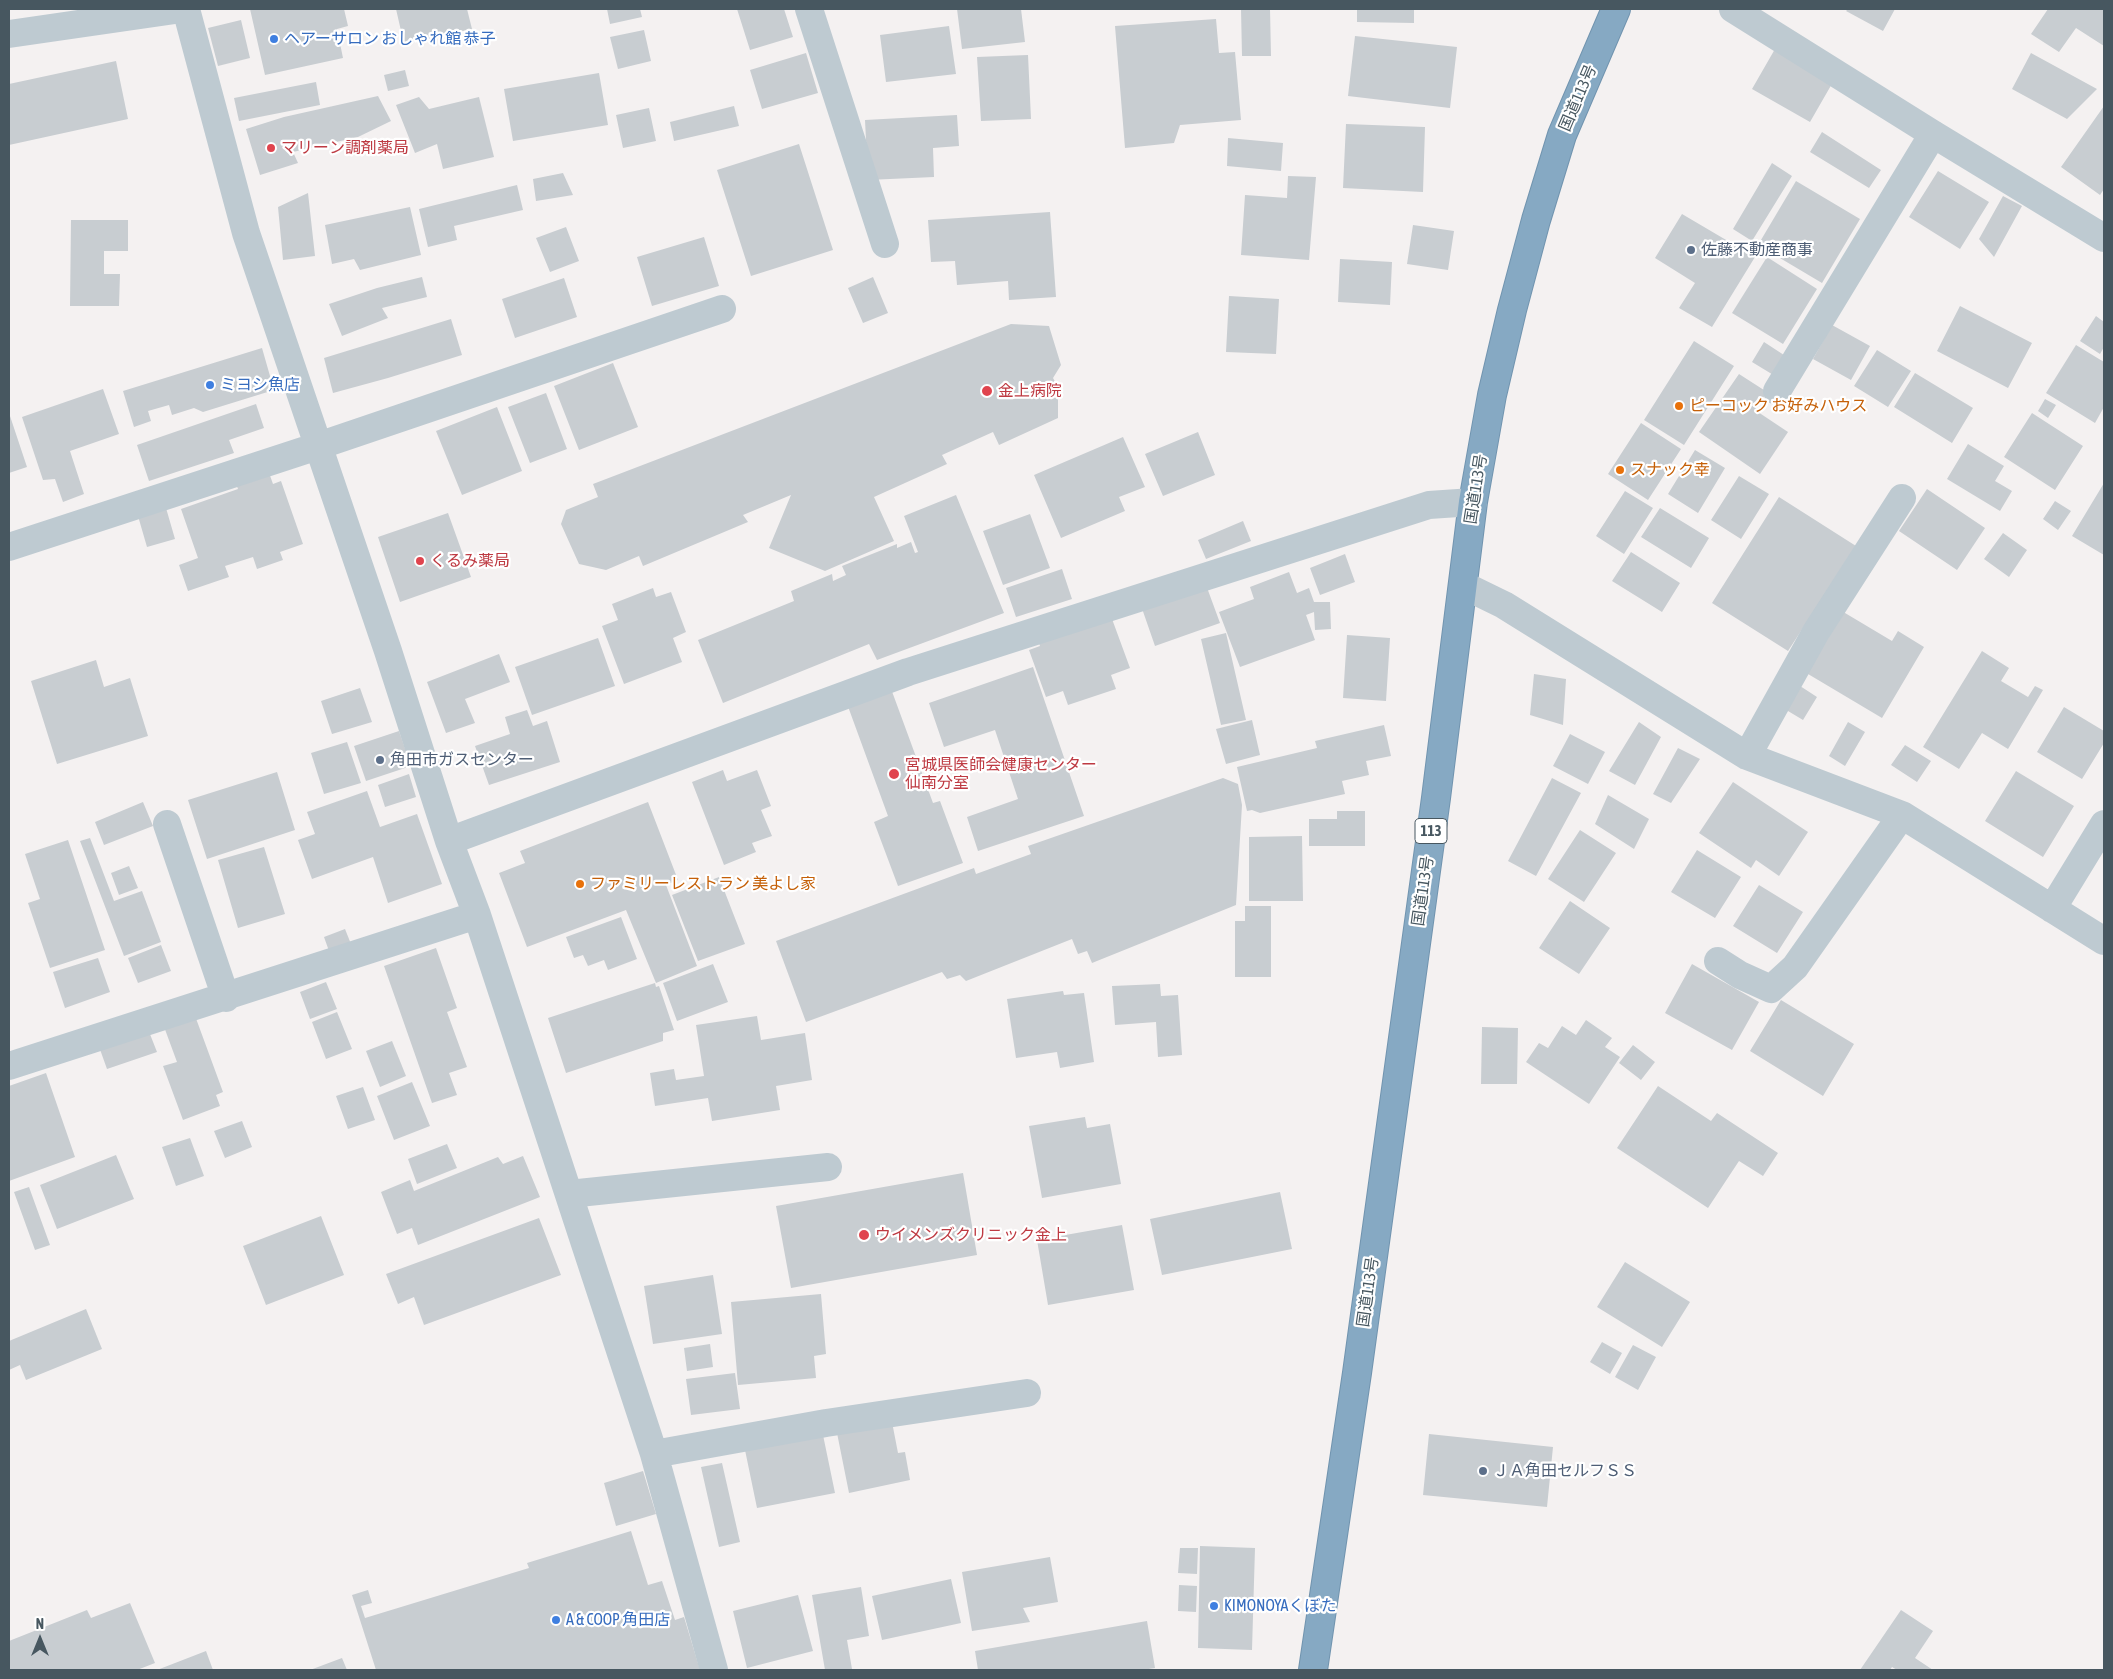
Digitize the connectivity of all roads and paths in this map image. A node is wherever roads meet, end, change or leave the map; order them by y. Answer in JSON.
{"nodes":[{"id":1,"x":182,"y":9,"type":"edge"},
{"id":2,"x":186,"y":9,"type":"edge"},
{"id":3,"x":809,"y":9,"type":"edge"},
{"id":4,"x":1616,"y":9,"type":"edge"},
{"id":5,"x":1733,"y":9,"type":"edge"},
{"id":6,"x":9,"y":34,"type":"edge"},
{"id":7,"x":1933,"y":134,"type":"junction"},
{"id":8,"x":2104,"y":238,"type":"edge"},
{"id":9,"x":885,"y":244,"type":"dead end"},
{"id":10,"x":722,"y":309,"type":"dead end"},
{"id":11,"x":1777,"y":391,"type":"dead end"},
{"id":12,"x":318,"y":446,"type":"junction"},
{"id":13,"x":1902,"y":498,"type":"dead end"},
{"id":14,"x":1473,"y":502,"type":"junction"},
{"id":15,"x":9,"y":548,"type":"edge"},
{"id":16,"x":1463,"y":585,"type":"junction"},
{"id":17,"x":1747,"y":756,"type":"junction"},
{"id":18,"x":1902,"y":815,"type":"junction"},
{"id":19,"x":167,"y":824,"type":"dead end"},
{"id":20,"x":2104,"y":824,"type":"edge"},
{"id":21,"x":449,"y":841,"type":"junction"},
{"id":22,"x":2052,"y":909,"type":"junction"},
{"id":23,"x":477,"y":915,"type":"junction"},
{"id":24,"x":2104,"y":941,"type":"edge"},
{"id":25,"x":1718,"y":961,"type":"dead end"},
{"id":26,"x":226,"y":998,"type":"junction"},
{"id":27,"x":9,"y":1066,"type":"edge"},
{"id":28,"x":828,"y":1167,"type":"dead end"},
{"id":29,"x":569,"y":1194,"type":"junction"},
{"id":30,"x":1027,"y":1393,"type":"dead end"},
{"id":31,"x":654,"y":1454,"type":"junction"},
{"id":32,"x":714,"y":1670,"type":"edge"},
{"id":33,"x":1313,"y":1670,"type":"edge"}],
"edges":[{"from":1,"to":6,"type":"street"},
{"from":2,"to":12,"type":"street"},
{"from":3,"to":9,"type":"street"},
{"from":4,"to":14,"type":"highway","name":"国道113号","number":"113"},
{"from":5,"to":7,"type":"street"},
{"from":7,"to":8,"type":"street"},
{"from":7,"to":11,"type":"street"},
{"from":10,"to":12,"type":"street"},
{"from":12,"to":15,"type":"street"},
{"from":12,"to":21,"type":"street"},
{"from":13,"to":17,"type":"street"},
{"from":14,"to":16,"type":"highway","name":"国道113号","number":"113"},
{"from":14,"to":21,"type":"street"},
{"from":16,"to":17,"type":"street"},
{"from":16,"to":33,"type":"highway","name":"国道113号","number":"113"},
{"from":17,"to":18,"type":"street"},
{"from":18,"to":22,"type":"street"},
{"from":18,"to":25,"type":"street"},
{"from":19,"to":26,"type":"street"},
{"from":20,"to":22,"type":"street"},
{"from":21,"to":23,"type":"street"},
{"from":22,"to":24,"type":"street"},
{"from":23,"to":26,"type":"street"},
{"from":23,"to":29,"type":"street"},
{"from":26,"to":27,"type":"street"},
{"from":28,"to":29,"type":"street"},
{"from":29,"to":31,"type":"street"},
{"from":30,"to":31,"type":"street"},
{"from":31,"to":32,"type":"street"}]}
